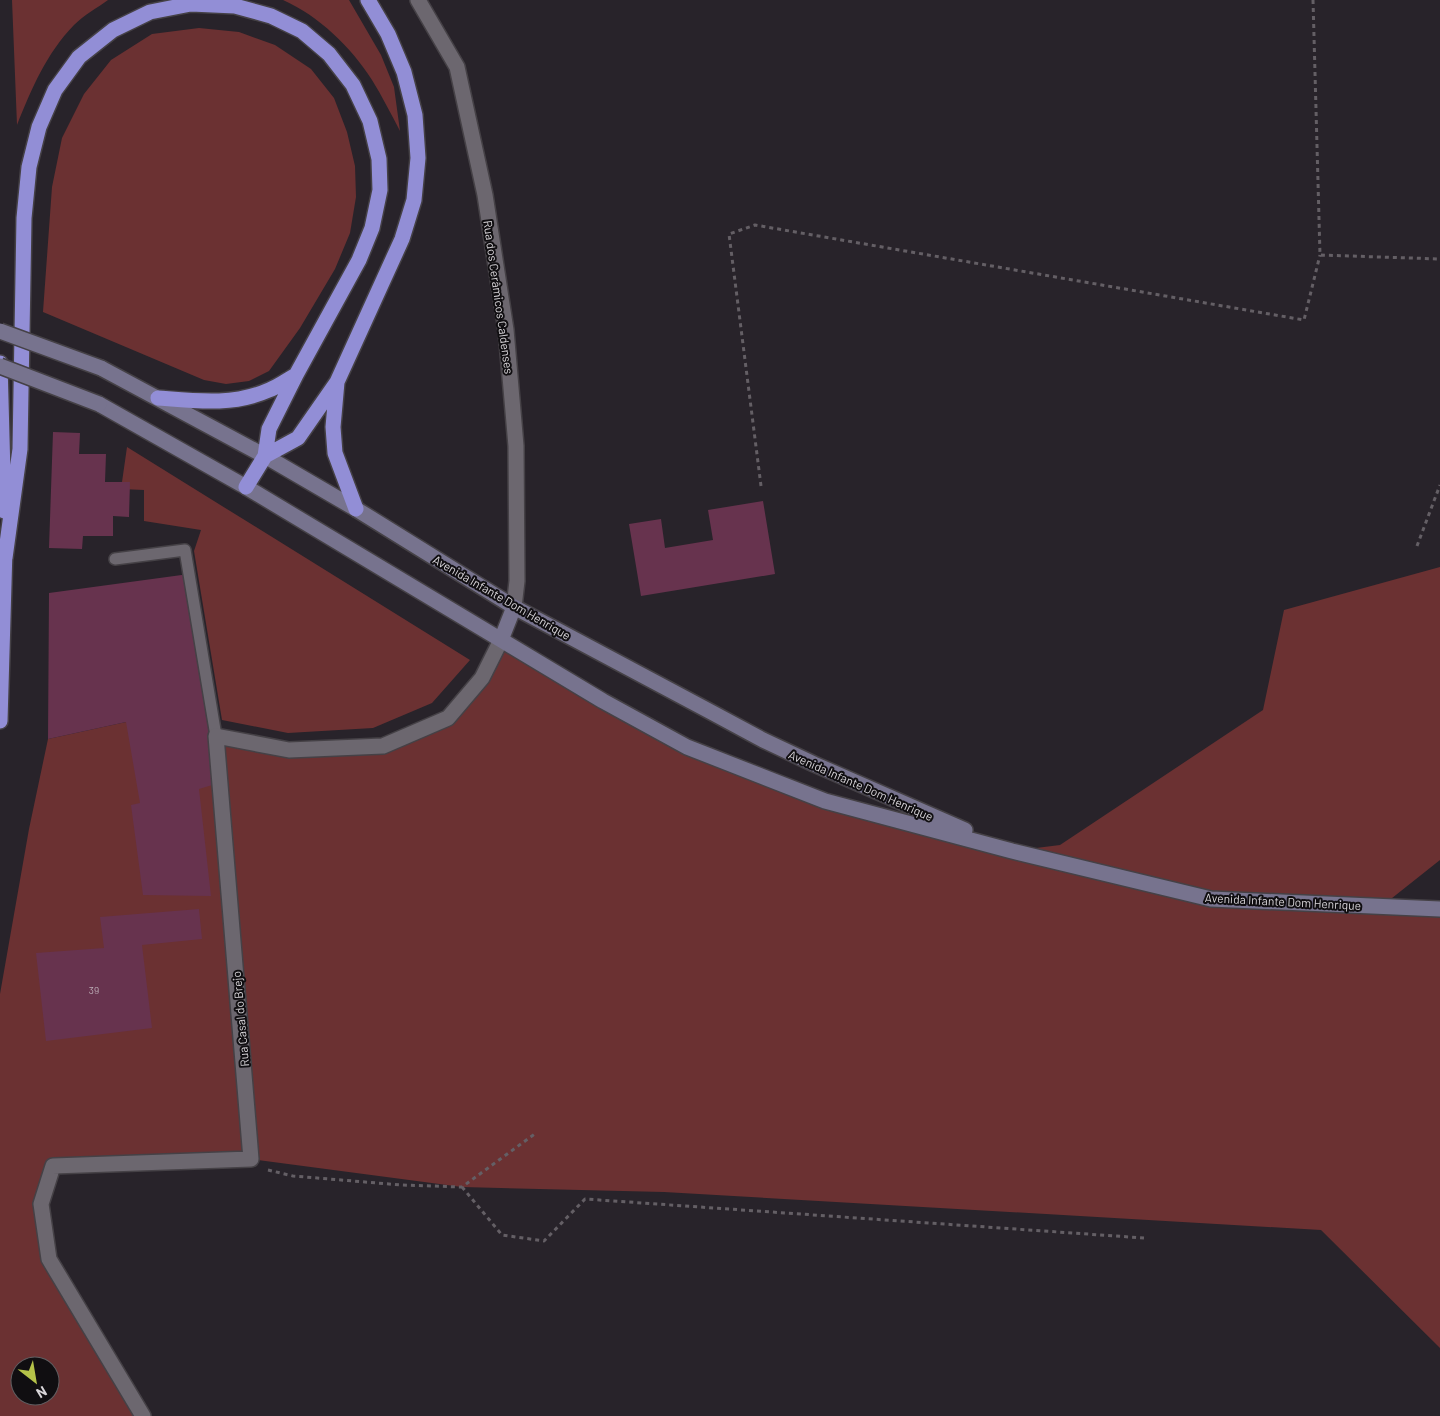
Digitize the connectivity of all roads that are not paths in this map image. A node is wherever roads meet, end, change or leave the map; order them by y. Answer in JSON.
{"nodes":[{"id":1,"x":368,"y":0,"type":"edge"},
{"id":2,"x":418,"y":0,"type":"edge"},
{"id":3,"x":0,"y":331,"type":"edge"},
{"id":4,"x":0,"y":364,"type":"edge"},
{"id":5,"x":296,"y":375,"type":"junction"},
{"id":6,"x":337,"y":382,"type":"junction"},
{"id":7,"x":158,"y":398,"type":"junction"},
{"id":8,"x":265,"y":456,"type":"junction"},
{"id":9,"x":246,"y":488,"type":"junction"},
{"id":10,"x":356,"y":509,"type":"junction"},
{"id":11,"x":5,"y":558,"type":"junction"},
{"id":12,"x":115,"y":559,"type":"dead end"},
{"id":13,"x":514,"y":607,"type":"junction"},
{"id":14,"x":501,"y":640,"type":"junction"},
{"id":15,"x":0,"y":721,"type":"edge"},
{"id":16,"x":216,"y":736,"type":"junction"},
{"id":17,"x":1012,"y":851,"type":"junction"},
{"id":18,"x":1440,"y":909,"type":"edge"},
{"id":19,"x":143,"y":1416,"type":"edge"}],
"edges":[{"from":1,"to":6,"type":"highway"},
{"from":2,"to":13,"type":"street","name":"Rua dos Cerâmicos Caldenses"},
{"from":3,"to":7,"type":"main road","name":"Avenida Infante Dom Henrique","bridge":true},
{"from":4,"to":9,"type":"main road","name":"Avenida Infante Dom Henrique","bridge":true},
{"from":4,"to":11,"type":"highway"},
{"from":5,"to":7,"type":"highway"},
{"from":5,"to":8,"type":"highway"},
{"from":5,"to":11,"type":"highway"},
{"from":6,"to":8,"type":"highway"},
{"from":6,"to":10,"type":"highway"},
{"from":7,"to":8,"type":"main road","name":"Avenida Infante Dom Henrique"},
{"from":8,"to":9,"type":"highway"},
{"from":8,"to":10,"type":"main road","name":"Avenida Infante Dom Henrique"},
{"from":9,"to":14,"type":"main road","name":"Avenida Infante Dom Henrique"},
{"from":10,"to":13,"type":"main road","name":"Avenida Infante Dom Henrique"},
{"from":11,"to":15,"type":"highway"},
{"from":12,"to":16,"type":"lane"},
{"from":13,"to":14,"type":"main road"},
{"from":13,"to":17,"type":"main road","name":"Avenida Infante Dom Henrique"},
{"from":14,"to":16,"type":"street"},
{"from":14,"to":17,"type":"main road","name":"Avenida Infante Dom Henrique"},
{"from":16,"to":19,"type":"street","name":"Rua Casal do Brejo"},
{"from":17,"to":18,"type":"main road","name":"Avenida Infante Dom Henrique"}]}
